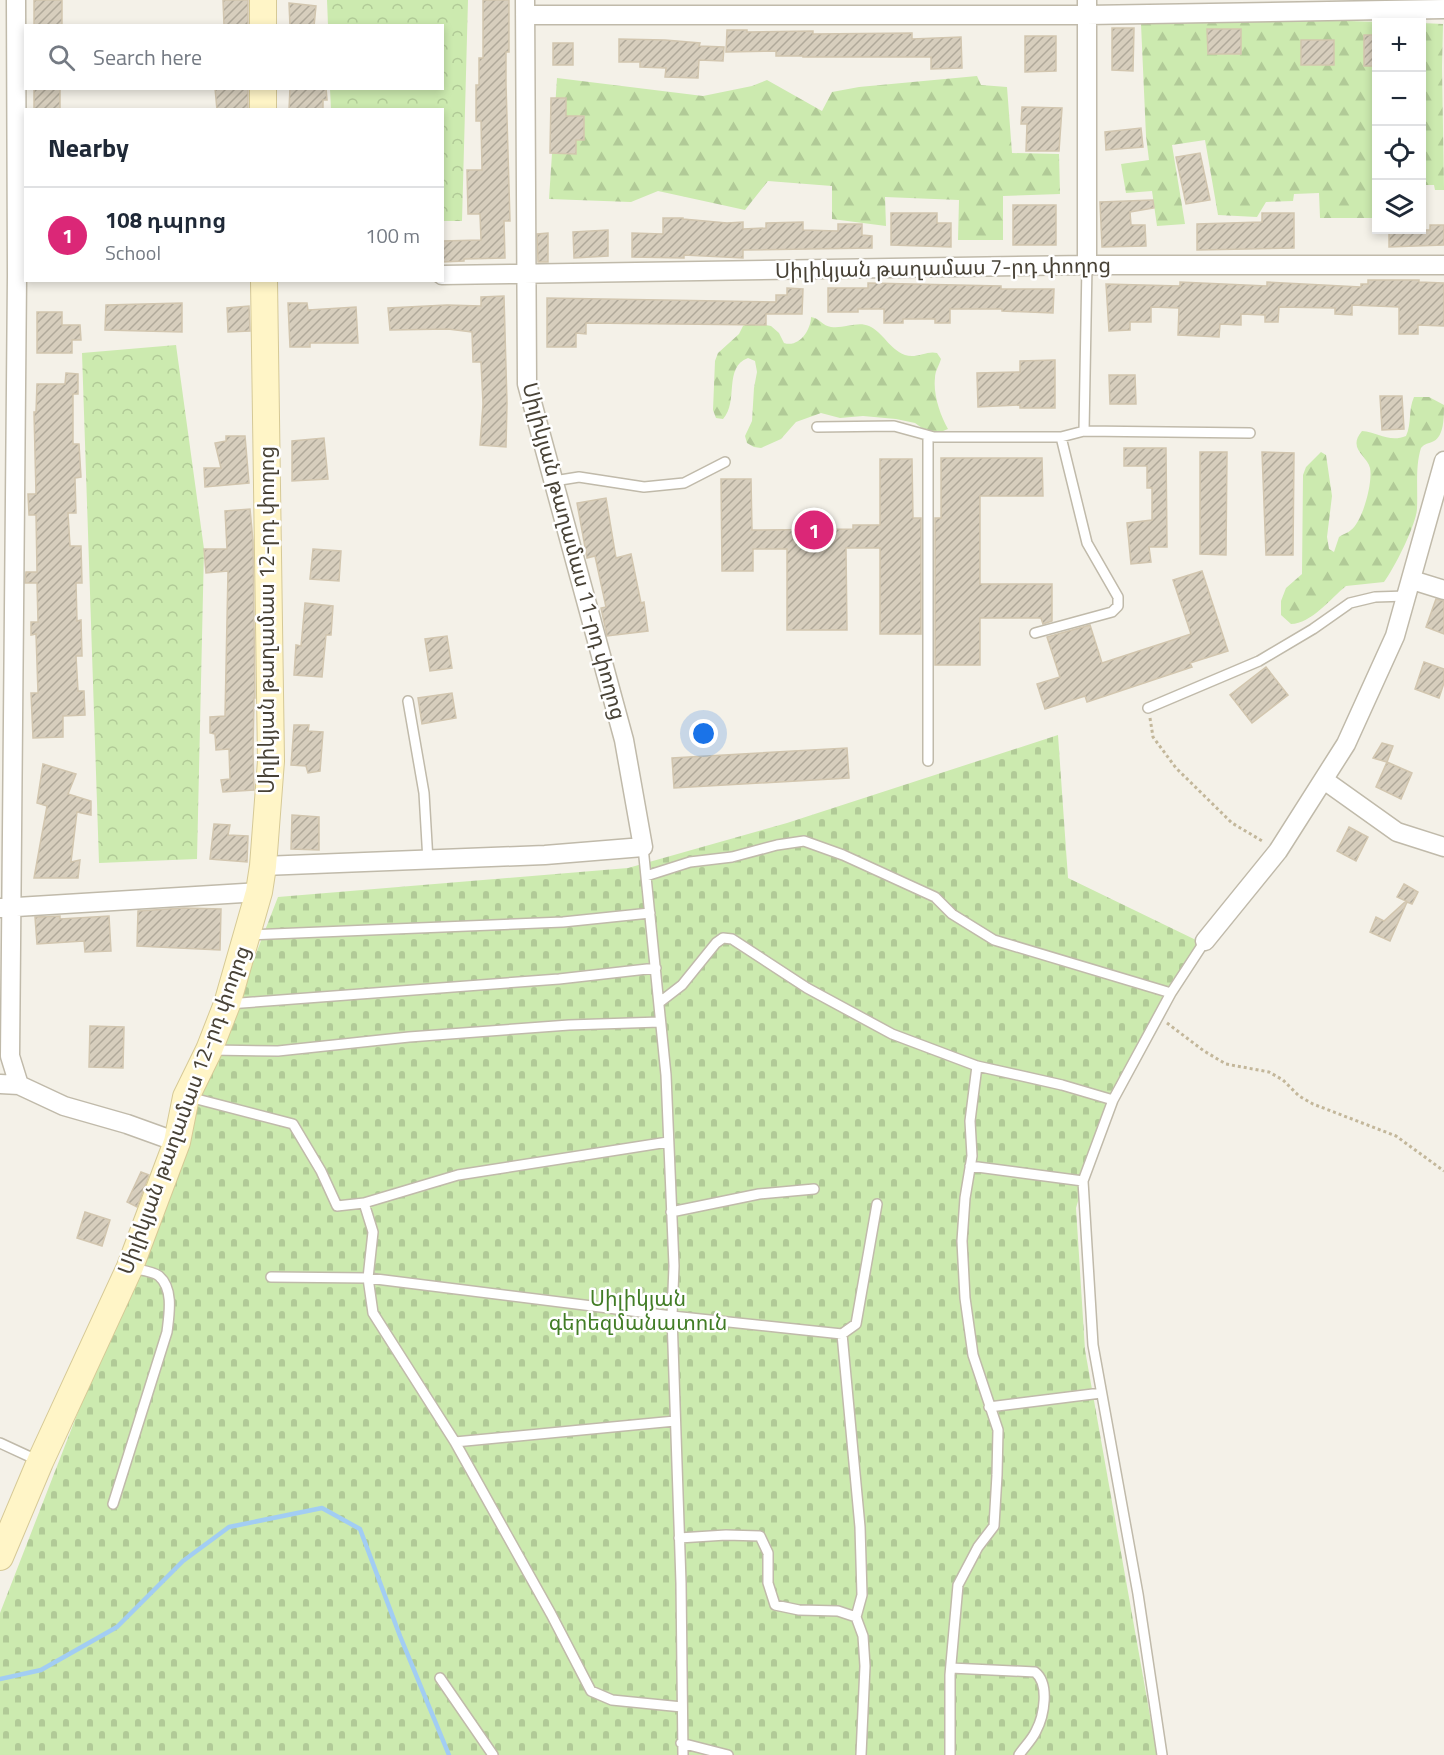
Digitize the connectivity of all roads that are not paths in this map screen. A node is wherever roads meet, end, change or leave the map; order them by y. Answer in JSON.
{"nodes":[{"id":1,"x":16,"y":0,"type":"edge"},
{"id":2,"x":263,"y":0,"type":"edge"},
{"id":3,"x":525,"y":7,"type":"edge"},
{"id":4,"x":1087,"y":8,"type":"edge"},
{"id":5,"x":1444,"y":9,"type":"edge"},
{"id":6,"x":263,"y":24,"type":"edge"},
{"id":7,"x":263,"y":90,"type":"edge"},
{"id":8,"x":263,"y":108,"type":"edge"},
{"id":9,"x":1087,"y":265,"type":"junction"},
{"id":10,"x":1444,"y":266,"type":"edge"},
{"id":11,"x":444,"y":275,"type":"edge"},
{"id":12,"x":526,"y":275,"type":"junction"},
{"id":13,"x":14,"y":277,"type":"edge"},
{"id":14,"x":264,"y":282,"type":"edge"},
{"id":15,"x":817,"y":427,"type":"dead end"},
{"id":16,"x":1084,"y":432,"type":"junction"},
{"id":17,"x":1250,"y":434,"type":"dead end"},
{"id":18,"x":928,"y":435,"type":"junction"},
{"id":19,"x":1061,"y":437,"type":"junction"},
{"id":20,"x":1444,"y":461,"type":"edge"},
{"id":21,"x":725,"y":462,"type":"dead end"},
{"id":22,"x":554,"y":481,"type":"junction"},
{"id":23,"x":1409,"y":588,"type":"junction"},
{"id":24,"x":1444,"y":590,"type":"edge"},
{"id":25,"x":1035,"y":633,"type":"dead end"},
{"id":26,"x":408,"y":701,"type":"dead end"},
{"id":27,"x":1148,"y":708,"type":"road end"},
{"id":28,"x":928,"y":761,"type":"dead end"},
{"id":29,"x":1324,"y":780,"type":"junction"},
{"id":30,"x":644,"y":847,"type":"junction"},
{"id":31,"x":1444,"y":847,"type":"edge"},
{"id":32,"x":428,"y":861,"type":"junction"},
{"id":33,"x":263,"y":866,"type":"junction"},
{"id":34,"x":646,"y":876,"type":"junction"},
{"id":35,"x":259,"y":892,"type":"junction"},
{"id":36,"x":5,"y":908,"type":"edge"},
{"id":37,"x":650,"y":913,"type":"junction"},
{"id":38,"x":247,"y":935,"type":"junction"},
{"id":39,"x":1205,"y":941,"type":"joint"},
{"id":40,"x":656,"y":968,"type":"junction"},
{"id":41,"x":1172,"y":993,"type":"junction"},
{"id":42,"x":660,"y":1002,"type":"junction"},
{"id":43,"x":227,"y":1004,"type":"junction"},
{"id":44,"x":660,"y":1022,"type":"junction"},
{"id":45,"x":209,"y":1050,"type":"junction"},
{"id":46,"x":977,"y":1066,"type":"junction"},
{"id":47,"x":0,"y":1083,"type":"edge"},
{"id":48,"x":20,"y":1085,"type":"junction"},
{"id":49,"x":186,"y":1097,"type":"junction"},
{"id":50,"x":1113,"y":1100,"type":"junction"},
{"id":51,"x":177,"y":1142,"type":"junction"},
{"id":52,"x":668,"y":1142,"type":"junction"},
{"id":53,"x":970,"y":1166,"type":"junction"},
{"id":54,"x":1083,"y":1181,"type":"junction"},
{"id":55,"x":814,"y":1189,"type":"dead end"},
{"id":56,"x":364,"y":1203,"type":"junction"},
{"id":57,"x":878,"y":1204,"type":"dead end"},
{"id":58,"x":671,"y":1212,"type":"junction"},
{"id":59,"x":130,"y":1267,"type":"junction"},
{"id":60,"x":271,"y":1277,"type":"dead end"},
{"id":61,"x":368,"y":1278,"type":"junction"},
{"id":62,"x":672,"y":1316,"type":"junction"},
{"id":63,"x":842,"y":1334,"type":"junction"},
{"id":64,"x":1101,"y":1393,"type":"junction"},
{"id":65,"x":989,"y":1407,"type":"junction"},
{"id":66,"x":675,"y":1421,"type":"junction"},
{"id":67,"x":455,"y":1442,"type":"junction"},
{"id":68,"x":0,"y":1443,"type":"edge"},
{"id":69,"x":40,"y":1462,"type":"junction"},
{"id":70,"x":113,"y":1504,"type":"dead end"},
{"id":71,"x":679,"y":1538,"type":"junction"},
{"id":72,"x":0,"y":1557,"type":"edge"},
{"id":73,"x":856,"y":1617,"type":"junction"},
{"id":74,"x":951,"y":1668,"type":"junction"},
{"id":75,"x":440,"y":1678,"type":"dead end"},
{"id":76,"x":682,"y":1707,"type":"junction"},
{"id":77,"x":681,"y":1743,"type":"junction"},
{"id":78,"x":493,"y":1755,"type":"edge"},
{"id":79,"x":683,"y":1755,"type":"edge"},
{"id":80,"x":728,"y":1755,"type":"edge"},
{"id":81,"x":861,"y":1755,"type":"edge"},
{"id":82,"x":950,"y":1755,"type":"edge"},
{"id":83,"x":1019,"y":1755,"type":"edge"},
{"id":84,"x":1162,"y":1755,"type":"edge"}],
"edges":[{"from":1,"to":13,"type":"street"},
{"from":2,"to":6,"type":"main road"},
{"from":3,"to":4,"type":"street"},
{"from":3,"to":12,"type":"street","name":"Սիլիկյան թաղամաս 11-րդ փողոց"},
{"from":4,"to":5,"type":"street"},
{"from":4,"to":9,"type":"street"},
{"from":7,"to":8,"type":"main road"},
{"from":9,"to":10,"type":"street","name":"Սիլիկյան թաղամաս 7-րդ փողոց"},
{"from":9,"to":12,"type":"street","name":"Սիլիկյան թաղամաս 7-րդ փողոց"},
{"from":9,"to":16,"type":"lane"},
{"from":11,"to":12,"type":"street","name":"Սիլիկյան թաղամաս 7-րդ փողոց"},
{"from":12,"to":22,"type":"street","name":"Սիլիկյան թաղամաս 11-րդ փողոց"},
{"from":13,"to":36,"type":"street"},
{"from":14,"to":33,"type":"main road","name":"Սիլիկյան թաղամաս 12-րդ փողոց"},
{"from":15,"to":18,"type":"lane"},
{"from":16,"to":17,"type":"lane"},
{"from":16,"to":19,"type":"lane"},
{"from":18,"to":19,"type":"lane"},
{"from":18,"to":28,"type":"lane"},
{"from":19,"to":25,"type":"lane"},
{"from":20,"to":23,"type":"street"},
{"from":21,"to":22,"type":"lane"},
{"from":22,"to":30,"type":"street","name":"Սիլիկյան թաղամաս 11-րդ փողոց"},
{"from":23,"to":24,"type":"street"},
{"from":23,"to":27,"type":"lane"},
{"from":23,"to":29,"type":"street"},
{"from":26,"to":32,"type":"lane"},
{"from":29,"to":31,"type":"street"},
{"from":29,"to":39,"type":"street"},
{"from":30,"to":32,"type":"street"},
{"from":30,"to":34,"type":"lane"},
{"from":32,"to":33,"type":"street"},
{"from":33,"to":35,"type":"main road","name":"Սիլիկյան թաղամաս 12-րդ փողոց"},
{"from":34,"to":37,"type":"lane"},
{"from":34,"to":41,"type":"lane"},
{"from":35,"to":36,"type":"street"},
{"from":35,"to":38,"type":"main road","name":"Սիլիկյան թաղամաս 12-րդ փողոց"},
{"from":36,"to":48,"type":"street"},
{"from":37,"to":38,"type":"lane"},
{"from":37,"to":40,"type":"lane"},
{"from":38,"to":43,"type":"main road","name":"Սիլիկյան թաղամաս 12-րդ փողոց"},
{"from":39,"to":41,"type":"lane"},
{"from":40,"to":42,"type":"lane"},
{"from":40,"to":43,"type":"lane"},
{"from":41,"to":50,"type":"lane"},
{"from":42,"to":44,"type":"lane"},
{"from":42,"to":46,"type":"lane"},
{"from":43,"to":45,"type":"main road","name":"Սիլիկյան թաղամաս 12-րդ փողոց"},
{"from":44,"to":45,"type":"lane"},
{"from":44,"to":52,"type":"lane"},
{"from":45,"to":49,"type":"main road","name":"Սիլիկյան թաղամաս 12-րդ փողոց"},
{"from":46,"to":50,"type":"lane"},
{"from":46,"to":53,"type":"lane"},
{"from":47,"to":48,"type":"street"},
{"from":48,"to":51,"type":"street"},
{"from":49,"to":51,"type":"main road","name":"Սիլիկյան թաղամաս 12-րդ փողոց"},
{"from":49,"to":56,"type":"lane"},
{"from":50,"to":54,"type":"lane"},
{"from":51,"to":59,"type":"main road","name":"Սիլիկյան թաղամաս 12-րդ փողոց"},
{"from":52,"to":56,"type":"lane"},
{"from":52,"to":58,"type":"lane"},
{"from":53,"to":54,"type":"lane"},
{"from":53,"to":65,"type":"lane"},
{"from":54,"to":64,"type":"lane"},
{"from":55,"to":58,"type":"lane"},
{"from":56,"to":61,"type":"lane"},
{"from":57,"to":63,"type":"lane"},
{"from":58,"to":62,"type":"lane"},
{"from":59,"to":69,"type":"main road","name":"Սիլիկյան թաղամաս 12-րդ փողոց"},
{"from":59,"to":70,"type":"lane"},
{"from":60,"to":61,"type":"lane"},
{"from":61,"to":62,"type":"lane"},
{"from":61,"to":67,"type":"lane"},
{"from":62,"to":63,"type":"lane"},
{"from":62,"to":66,"type":"lane"},
{"from":63,"to":73,"type":"lane"},
{"from":64,"to":65,"type":"lane"},
{"from":64,"to":84,"type":"lane"},
{"from":65,"to":74,"type":"lane"},
{"from":66,"to":67,"type":"lane"},
{"from":66,"to":71,"type":"lane"},
{"from":67,"to":76,"type":"lane"},
{"from":68,"to":69,"type":"lane"},
{"from":69,"to":72,"type":"main road","name":"Սիլիկյան թաղամաս 12-րդ փողոց"},
{"from":71,"to":73,"type":"lane"},
{"from":71,"to":76,"type":"lane"},
{"from":73,"to":81,"type":"lane"},
{"from":74,"to":82,"type":"lane"},
{"from":74,"to":83,"type":"lane"},
{"from":75,"to":78,"type":"lane"},
{"from":76,"to":77,"type":"lane"},
{"from":77,"to":79,"type":"lane"},
{"from":77,"to":80,"type":"lane"}]}
